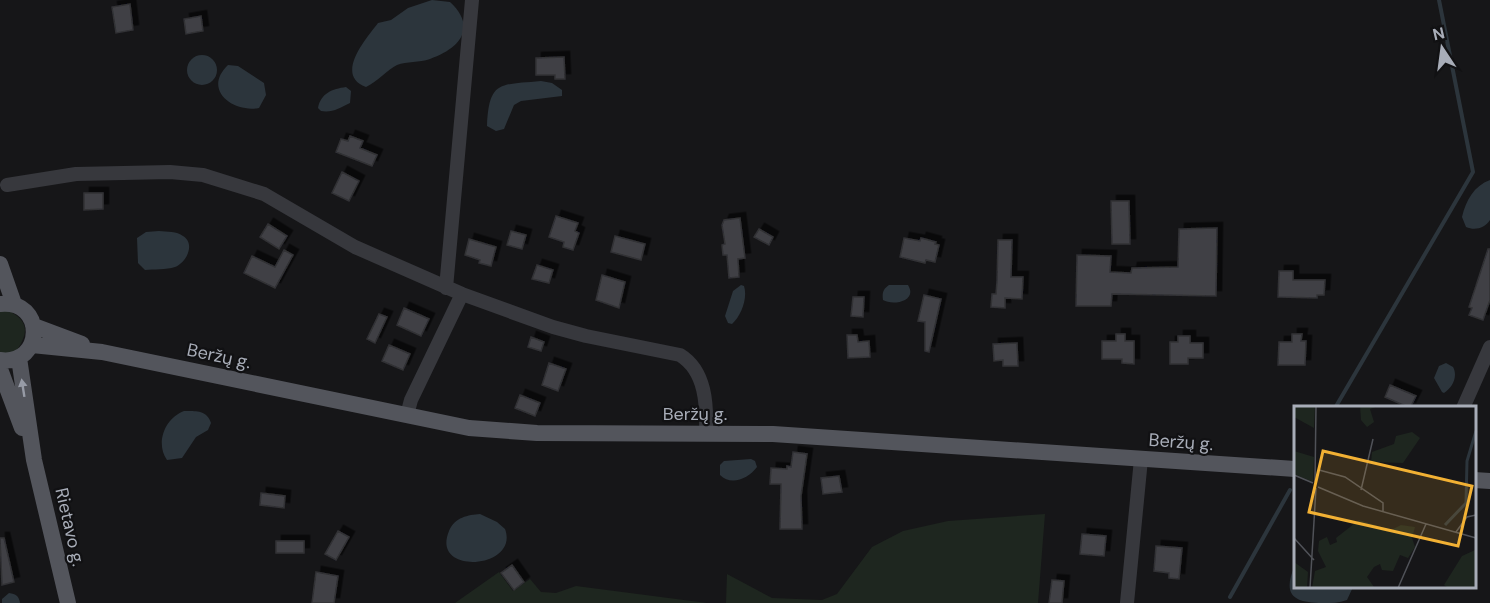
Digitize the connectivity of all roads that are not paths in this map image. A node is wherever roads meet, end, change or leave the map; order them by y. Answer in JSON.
{"nodes":[{"id":1,"x":472,"y":0,"type":"edge"},
{"id":2,"x":7,"y":185,"type":"dead end"},
{"id":3,"x":0,"y":264,"type":"edge"},
{"id":4,"x":446,"y":288,"type":"junction"},
{"id":5,"x":462,"y":294,"type":"junction"},
{"id":6,"x":7,"y":304,"type":"edge"},
{"id":7,"x":34,"y":326,"type":"junction"},
{"id":8,"x":32,"y":345,"type":"junction"},
{"id":9,"x":1490,"y":347,"type":"edge"},
{"id":10,"x":102,"y":352,"type":"junction"},
{"id":11,"x":19,"y":358,"type":"junction"},
{"id":12,"x":0,"y":360,"type":"edge"},
{"id":13,"x":0,"y":369,"type":"edge"},
{"id":14,"x":1464,"y":406,"type":"edge"},
{"id":15,"x":407,"y":415,"type":"junction"},
{"id":16,"x":706,"y":433,"type":"junction"},
{"id":17,"x":1141,"y":459,"type":"junction"},
{"id":18,"x":34,"y":460,"type":"junction"},
{"id":19,"x":1294,"y":469,"type":"edge"},
{"id":20,"x":1475,"y":480,"type":"edge"},
{"id":21,"x":1490,"y":481,"type":"edge"},
{"id":22,"x":68,"y":603,"type":"edge"},
{"id":23,"x":1127,"y":603,"type":"edge"}],
"edges":[{"from":1,"to":4,"type":"street"},
{"from":2,"to":4,"type":"street"},
{"from":3,"to":6,"type":"main road"},
{"from":4,"to":5,"type":"street"},
{"from":5,"to":15,"type":"street"},
{"from":5,"to":16,"type":"street"},
{"from":6,"to":7,"type":"main road"},
{"from":7,"to":8,"type":"main road"},
{"from":7,"to":10,"type":"main road"},
{"from":8,"to":10,"type":"main road"},
{"from":8,"to":11,"type":"main road"},
{"from":9,"to":14,"type":"street"},
{"from":10,"to":15,"type":"main road","name":"Beržų g."},
{"from":11,"to":12,"type":"main road"},
{"from":18,"to":11,"type":"main road","name":"Rietavo g.","one_way":true},
{"from":13,"to":18,"type":"main road","name":"Rietavo g."},
{"from":15,"to":16,"type":"main road","name":"Beržų g."},
{"from":16,"to":17,"type":"main road","name":"Beržų g."},
{"from":17,"to":19,"type":"main road","name":"Beržų g."},
{"from":17,"to":23,"type":"street"},
{"from":18,"to":22,"type":"main road","name":"Rietavo g."},
{"from":20,"to":21,"type":"main road"}]}
